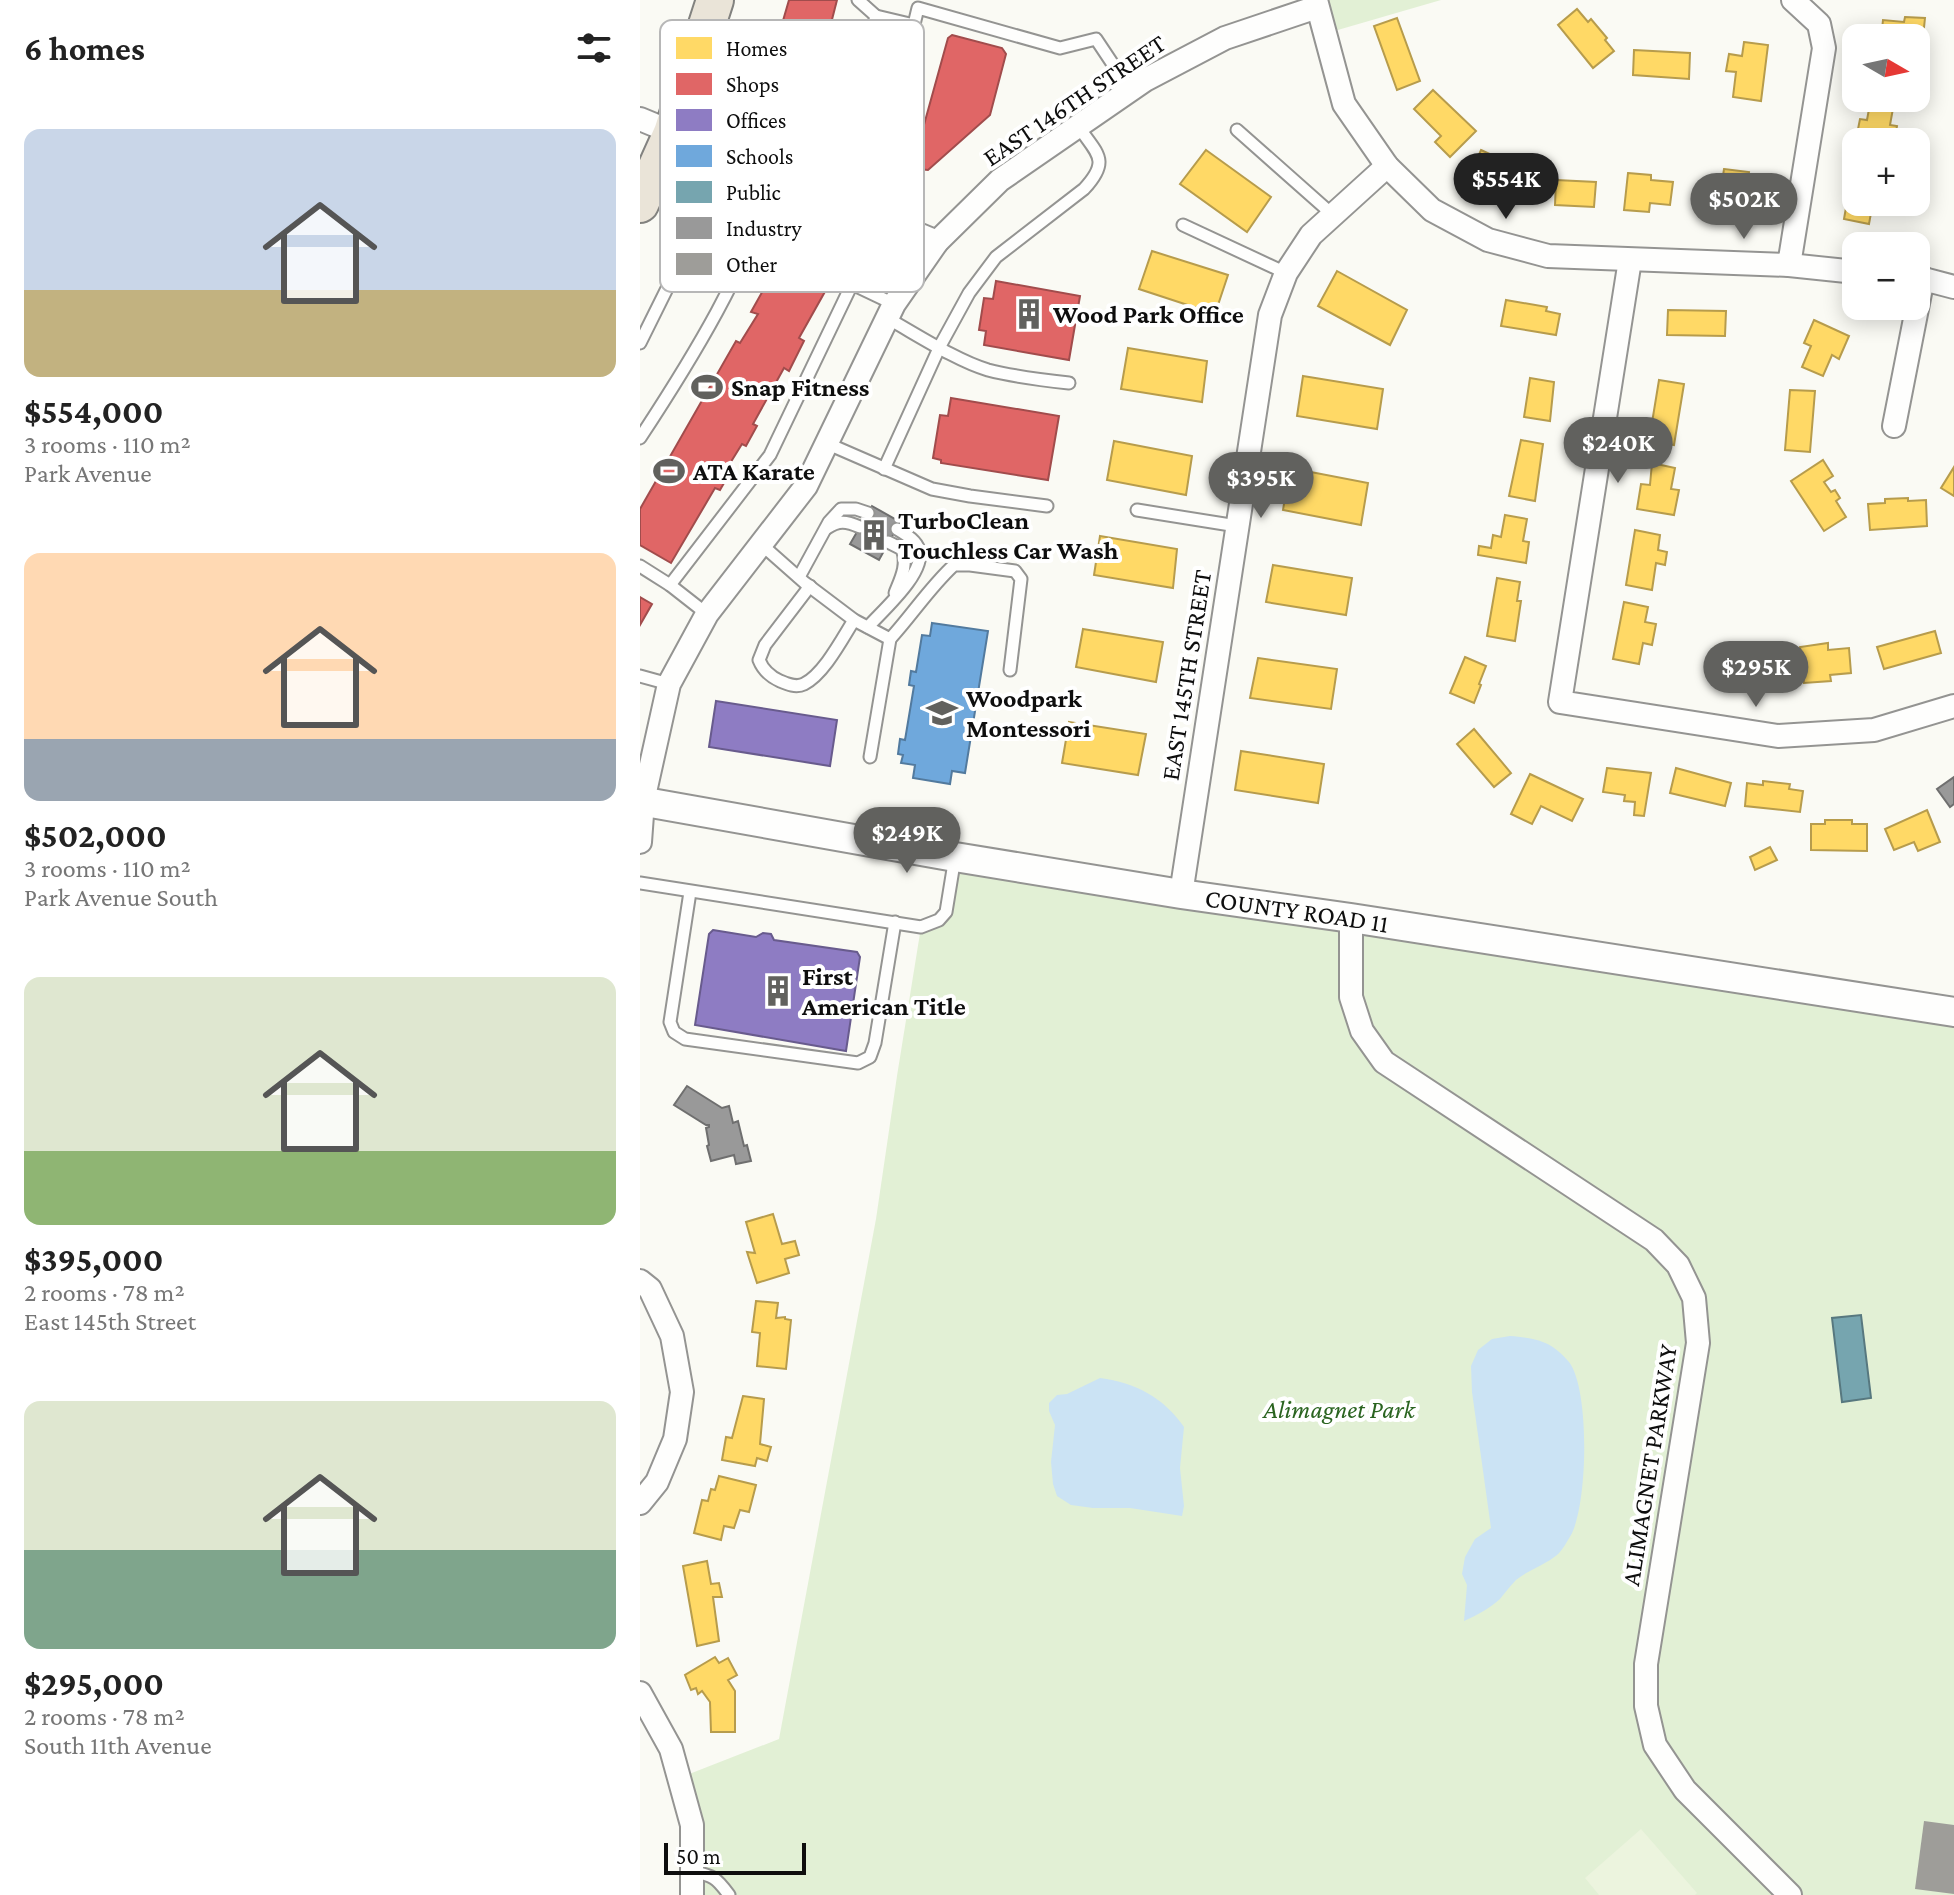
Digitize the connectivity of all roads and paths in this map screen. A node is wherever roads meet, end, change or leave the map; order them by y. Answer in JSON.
{"nodes":[{"id":1,"x":715,"y":0,"type":"edge"},
{"id":2,"x":858,"y":0,"type":"edge"},
{"id":3,"x":1793,"y":0,"type":"edge"},
{"id":4,"x":1316,"y":4,"type":"edge"},
{"id":5,"x":876,"y":16,"type":"junction"},
{"id":6,"x":706,"y":20,"type":"edge"},
{"id":7,"x":875,"y":20,"type":"edge"},
{"id":8,"x":893,"y":20,"type":"edge"},
{"id":9,"x":915,"y":20,"type":"edge"},
{"id":10,"x":1130,"y":90,"type":"junction"},
{"id":11,"x":656,"y":126,"type":"edge"},
{"id":12,"x":1078,"y":126,"type":"junction"},
{"id":13,"x":1237,"y":130,"type":"dead end"},
{"id":14,"x":1387,"y":166,"type":"junction"},
{"id":15,"x":640,"y":204,"type":"edge"},
{"id":16,"x":1333,"y":215,"type":"junction"},
{"id":17,"x":1183,"y":225,"type":"dead end"},
{"id":18,"x":924,"y":237,"type":"edge"},
{"id":19,"x":937,"y":242,"type":"junction"},
{"id":20,"x":1630,"y":260,"type":"junction"},
{"id":21,"x":924,"y":261,"type":"edge"},
{"id":22,"x":1789,"y":265,"type":"junction"},
{"id":23,"x":1842,"y":271,"type":"edge"},
{"id":24,"x":1286,"y":273,"type":"junction"},
{"id":25,"x":1930,"y":281,"type":"edge"},
{"id":26,"x":1954,"y":287,"type":"edge"},
{"id":27,"x":665,"y":292,"type":"edge"},
{"id":28,"x":726,"y":292,"type":"edge"},
{"id":29,"x":848,"y":292,"type":"edge"},
{"id":30,"x":863,"y":292,"type":"edge"},
{"id":31,"x":903,"y":292,"type":"edge"},
{"id":32,"x":890,"y":311,"type":"junction"},
{"id":33,"x":1912,"y":320,"type":"edge"},
{"id":34,"x":640,"y":343,"type":"edge"},
{"id":35,"x":940,"y":346,"type":"junction"},
{"id":36,"x":1069,"y":383,"type":"dead end"},
{"id":37,"x":1894,"y":426,"type":"dead end"},
{"id":38,"x":640,"y":438,"type":"edge"},
{"id":39,"x":826,"y":443,"type":"junction"},
{"id":40,"x":884,"y":469,"type":"junction"},
{"id":41,"x":1047,"y":506,"type":"dead end"},
{"id":42,"x":1137,"y":510,"type":"dead end"},
{"id":43,"x":868,"y":513,"type":"dead end"},
{"id":44,"x":1237,"y":526,"type":"junction"},
{"id":45,"x":860,"y":527,"type":"dead end"},
{"id":46,"x":825,"y":529,"type":"junction"},
{"id":47,"x":897,"y":529,"type":"dead end"},
{"id":48,"x":888,"y":542,"type":"dead end"},
{"id":49,"x":761,"y":544,"type":"junction"},
{"id":50,"x":640,"y":566,"type":"edge"},
{"id":51,"x":799,"y":577,"type":"junction"},
{"id":52,"x":670,"y":585,"type":"junction"},
{"id":53,"x":810,"y":586,"type":"junction"},
{"id":54,"x":891,"y":601,"type":"junction"},
{"id":55,"x":707,"y":614,"type":"junction"},
{"id":56,"x":854,"y":620,"type":"junction"},
{"id":57,"x":868,"y":627,"type":"junction"},
{"id":58,"x":890,"y":639,"type":"junction"},
{"id":59,"x":1010,"y":670,"type":"dead end"},
{"id":60,"x":640,"y":676,"type":"edge"},
{"id":61,"x":669,"y":684,"type":"junction"},
{"id":62,"x":1954,"y":706,"type":"edge"},
{"id":63,"x":870,"y":757,"type":"dead end"},
{"id":64,"x":641,"y":800,"type":"edge"},
{"id":65,"x":640,"y":842,"type":"edge"},
{"id":66,"x":955,"y":857,"type":"junction"},
{"id":67,"x":640,"y":883,"type":"edge"},
{"id":68,"x":690,"y":892,"type":"junction"},
{"id":69,"x":1181,"y":894,"type":"junction"},
{"id":70,"x":1351,"y":918,"type":"junction"},
{"id":71,"x":895,"y":922,"type":"junction"},
{"id":72,"x":1954,"y":1012,"type":"edge"},
{"id":73,"x":640,"y":1281,"type":"edge"},
{"id":74,"x":640,"y":1503,"type":"edge"},
{"id":75,"x":640,"y":1693,"type":"edge"},
{"id":76,"x":692,"y":1871,"type":"junction"},
{"id":77,"x":692,"y":1895,"type":"edge"},
{"id":78,"x":729,"y":1895,"type":"edge"},
{"id":79,"x":1790,"y":1895,"type":"edge"}],
"edges":[{"from":1,"to":6,"type":"highway"},
{"from":2,"to":5,"type":"lane"},
{"from":3,"to":22,"type":"street"},
{"from":4,"to":10,"type":"street","name":"EAST 146TH STREET"},
{"from":4,"to":14,"type":"street"},
{"from":5,"to":7,"type":"lane"},
{"from":5,"to":8,"type":"lane"},
{"from":9,"to":10,"type":"lane"},
{"from":10,"to":12,"type":"street","name":"EAST 146TH STREET"},
{"from":11,"to":15,"type":"highway"},
{"from":12,"to":19,"type":"street","name":"EAST 146TH STREET"},
{"from":12,"to":35,"type":"lane"},
{"from":13,"to":16,"type":"lane"},
{"from":14,"to":16,"type":"street","name":"EAST 145TH STREET"},
{"from":14,"to":20,"type":"street"},
{"from":16,"to":24,"type":"street","name":"EAST 145TH STREET"},
{"from":17,"to":24,"type":"lane"},
{"from":18,"to":19,"type":"street"},
{"from":19,"to":21,"type":"street","name":"EAST 146TH STREET"},
{"from":20,"to":22,"type":"street"},
{"from":20,"to":62,"type":"street"},
{"from":22,"to":23,"type":"street"},
{"from":24,"to":44,"type":"street","name":"EAST 145TH STREET"},
{"from":25,"to":26,"type":"street"},
{"from":27,"to":34,"type":"lane"},
{"from":28,"to":38,"type":"lane"},
{"from":29,"to":52,"type":"lane"},
{"from":30,"to":32,"type":"lane"},
{"from":31,"to":32,"type":"street","name":"EAST 146TH STREET"},
{"from":32,"to":35,"type":"lane"},
{"from":32,"to":39,"type":"street","name":"EAST 146TH STREET"},
{"from":33,"to":37,"type":"street"},
{"from":35,"to":36,"type":"lane"},
{"from":35,"to":40,"type":"lane"},
{"from":39,"to":40,"type":"lane"},
{"from":39,"to":49,"type":"street","name":"EAST 146TH STREET"},
{"from":40,"to":41,"type":"lane"},
{"from":42,"to":44,"type":"lane"},
{"from":43,"to":46,"type":"lane"},
{"from":44,"to":69,"type":"street","name":"EAST 145TH STREET"},
{"from":45,"to":46,"type":"lane"},
{"from":46,"to":51,"type":"lane"},
{"from":47,"to":54,"type":"lane"},
{"from":48,"to":54,"type":"lane"},
{"from":49,"to":51,"type":"lane"},
{"from":49,"to":55,"type":"street","name":"EAST 146TH STREET"},
{"from":50,"to":52,"type":"lane"},
{"from":51,"to":53,"type":"lane"},
{"from":52,"to":55,"type":"lane"},
{"from":53,"to":56,"type":"lane"},
{"from":53,"to":56,"type":"lane"},
{"from":54,"to":57,"type":"lane"},
{"from":55,"to":61,"type":"street","name":"EAST 146TH STREET"},
{"from":56,"to":57,"type":"lane"},
{"from":57,"to":58,"type":"lane"},
{"from":58,"to":59,"type":"lane"},
{"from":58,"to":63,"type":"lane"},
{"from":60,"to":61,"type":"lane"},
{"from":61,"to":64,"type":"street","name":"EAST 146TH STREET"},
{"from":64,"to":65,"type":"street","name":"EAST 146TH STREET"},
{"from":64,"to":66,"type":"street","name":"COUNTY ROAD 11"},
{"from":66,"to":69,"type":"street","name":"COUNTY ROAD 11"},
{"from":66,"to":71,"type":"lane"},
{"from":67,"to":68,"type":"lane"},
{"from":68,"to":71,"type":"lane"},
{"from":68,"to":71,"type":"lane"},
{"from":69,"to":70,"type":"street","name":"COUNTY ROAD 11"},
{"from":70,"to":72,"type":"street","name":"COUNTY ROAD 11"},
{"from":70,"to":79,"type":"street","name":"ALIMAGNET PARKWAY"},
{"from":73,"to":74,"type":"street"},
{"from":75,"to":76,"type":"street"},
{"from":76,"to":77,"type":"street"},
{"from":76,"to":78,"type":"lane"}]}
